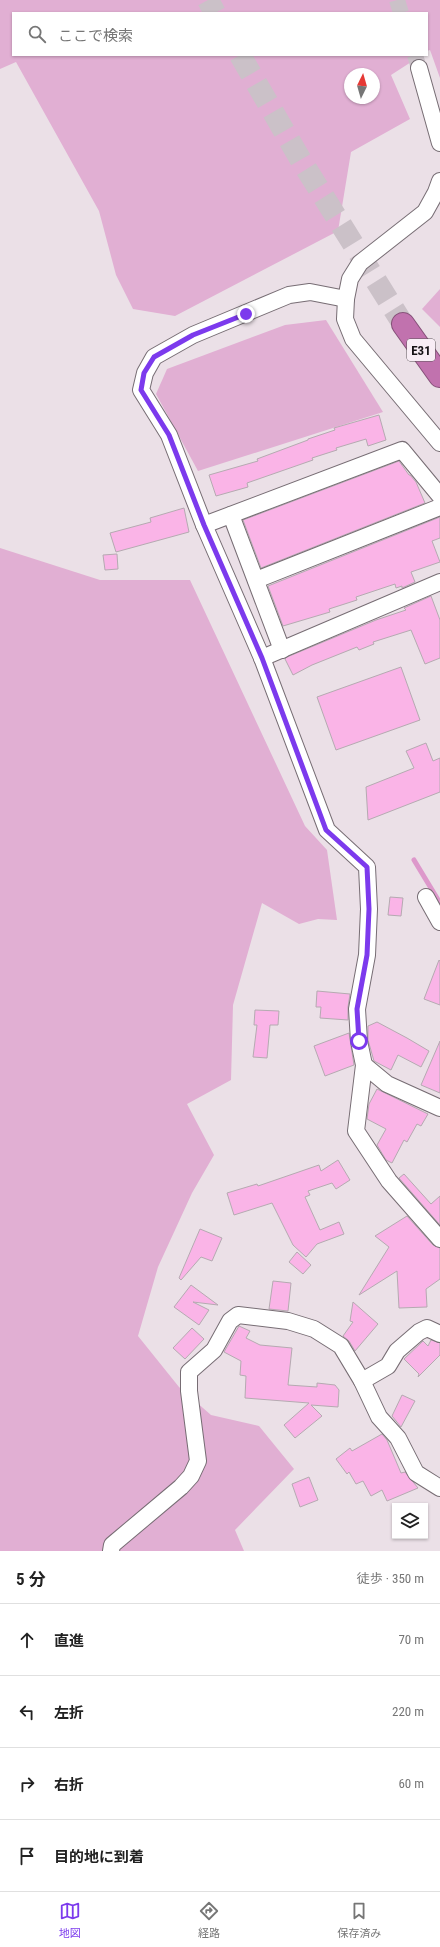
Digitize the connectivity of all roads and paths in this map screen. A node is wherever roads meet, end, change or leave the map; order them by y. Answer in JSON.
{"nodes":[{"id":1,"x":419,"y":68,"type":"tunnel mouth"},
{"id":2,"x":440,"y":144,"type":"edge"},
{"id":3,"x":440,"y":181,"type":"edge"},
{"id":4,"x":346,"y":299,"type":"junction"},
{"id":5,"x":403,"y":324,"type":"tunnel mouth"},
{"id":6,"x":440,"y":376,"type":"edge"},
{"id":7,"x":440,"y":443,"type":"edge"},
{"id":8,"x":440,"y":496,"type":"edge"},
{"id":9,"x":440,"y":507,"type":"edge"},
{"id":10,"x":231,"y":515,"type":"junction"},
{"id":11,"x":204,"y":525,"type":"junction"},
{"id":12,"x":256,"y":580,"type":"junction"},
{"id":13,"x":438,"y":587,"type":"edge"},
{"id":14,"x":282,"y":650,"type":"junction"},
{"id":15,"x":262,"y":658,"type":"junction"},
{"id":16,"x":426,"y":898,"type":"dead end"},
{"id":17,"x":440,"y":922,"type":"edge"},
{"id":18,"x":364,"y":1066,"type":"junction"},
{"id":19,"x":440,"y":1108,"type":"edge"},
{"id":20,"x":440,"y":1239,"type":"edge"},
{"id":21,"x":440,"y":1334,"type":"edge"},
{"id":22,"x":362,"y":1381,"type":"junction"},
{"id":23,"x":440,"y":1488,"type":"edge"},
{"id":24,"x":111,"y":1551,"type":"edge"}],
"edges":[{"from":1,"to":2,"type":"street"},
{"from":3,"to":4,"type":"street"},
{"from":4,"to":7,"type":"street"},
{"from":4,"to":11,"type":"street"},
{"from":5,"to":6,"type":"highway","number":"E31"},
{"from":8,"to":10,"type":"street"},
{"from":9,"to":12,"type":"street"},
{"from":10,"to":11,"type":"street"},
{"from":10,"to":12,"type":"street"},
{"from":11,"to":15,"type":"street"},
{"from":12,"to":14,"type":"street"},
{"from":13,"to":14,"type":"street"},
{"from":14,"to":15,"type":"street"},
{"from":15,"to":18,"type":"street"},
{"from":16,"to":17,"type":"street"},
{"from":18,"to":19,"type":"street"},
{"from":18,"to":20,"type":"street"},
{"from":21,"to":22,"type":"street"},
{"from":22,"to":23,"type":"street"},
{"from":22,"to":24,"type":"street"}]}
